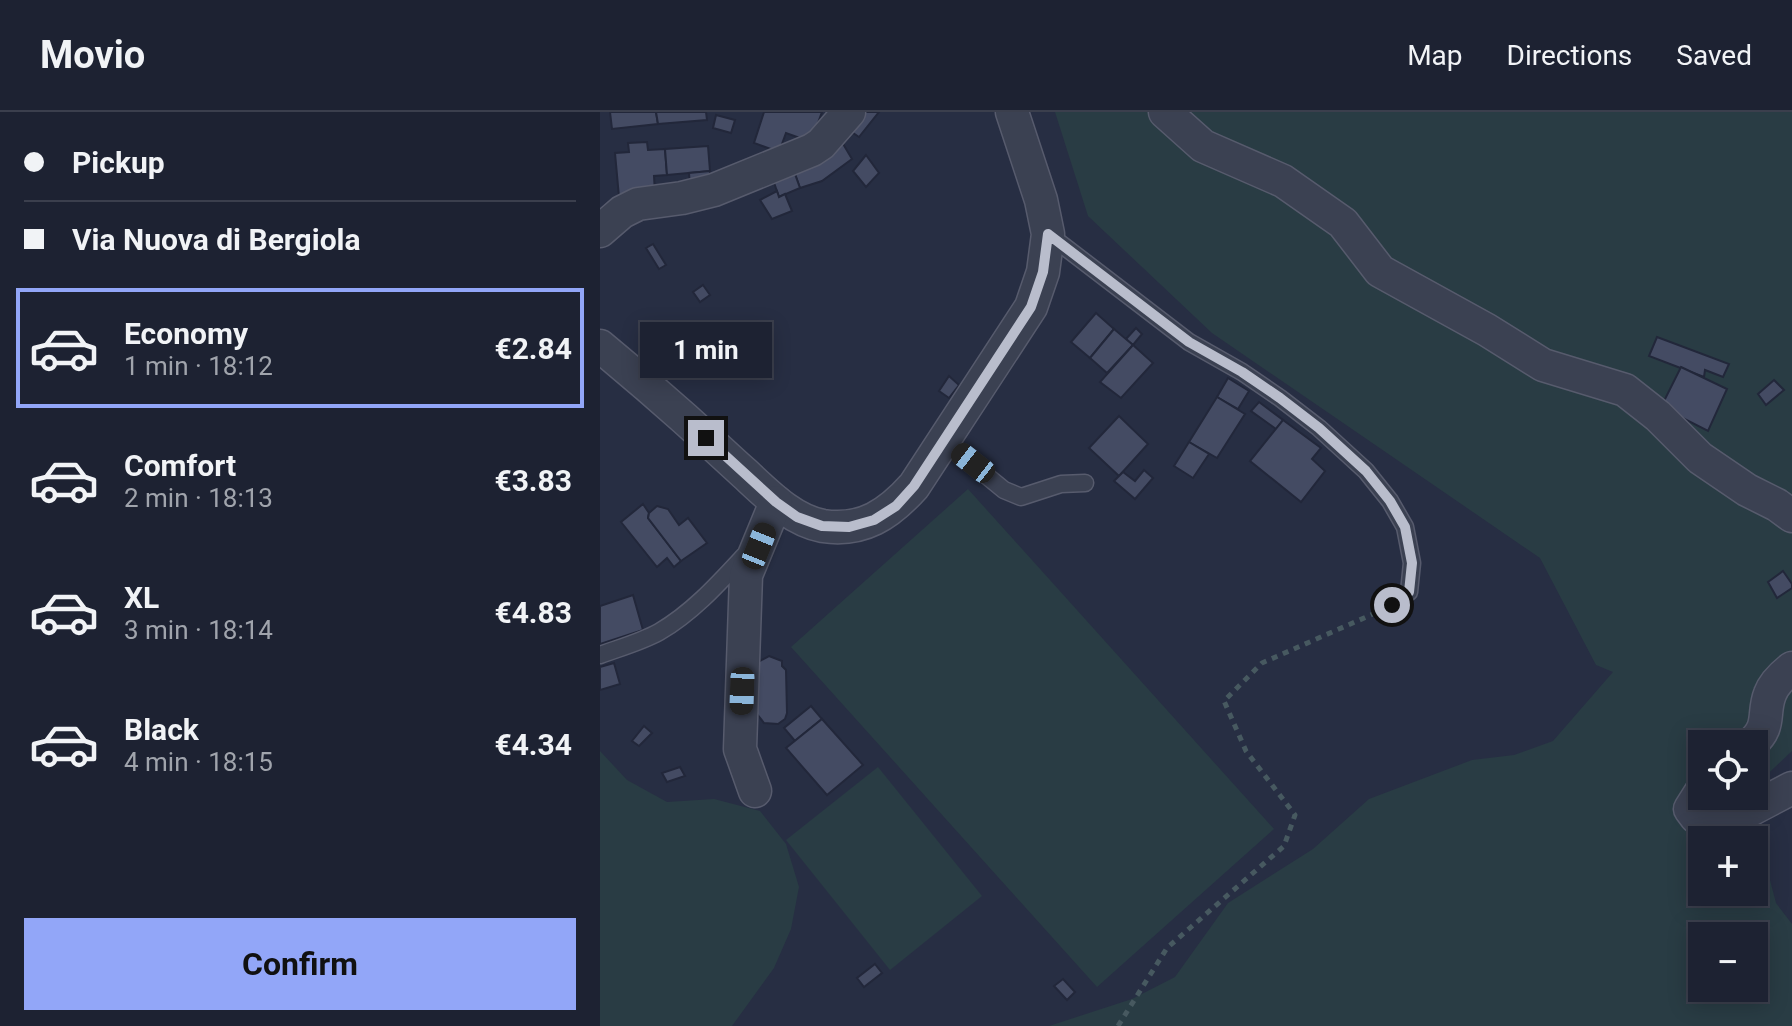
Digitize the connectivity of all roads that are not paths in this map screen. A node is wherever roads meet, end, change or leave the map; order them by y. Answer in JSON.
{"nodes":[{"id":1,"x":849,"y":112,"type":"edge"},
{"id":2,"x":1012,"y":112,"type":"edge"},
{"id":3,"x":1165,"y":112,"type":"edge"},
{"id":4,"x":607,"y":214,"type":"edge"},
{"id":5,"x":1048,"y":234,"type":"junction"},
{"id":6,"x":600,"y":346,"type":"edge"},
{"id":7,"x":943,"y":440,"type":"junction"},
{"id":8,"x":1085,"y":483,"type":"dead end"},
{"id":9,"x":776,"y":502,"type":"junction"},
{"id":10,"x":1792,"y":516,"type":"edge"},
{"id":11,"x":759,"y":546,"type":"junction"},
{"id":12,"x":1392,"y":605,"type":"road end"},
{"id":13,"x":600,"y":655,"type":"edge"},
{"id":14,"x":1792,"y":668,"type":"edge"},
{"id":15,"x":1762,"y":730,"type":"edge"},
{"id":16,"x":1792,"y":788,"type":"edge"},
{"id":17,"x":755,"y":791,"type":"dead end"},
{"id":18,"x":1768,"y":801,"type":"edge"},
{"id":19,"x":1691,"y":810,"type":"edge"},
{"id":20,"x":1750,"y":810,"type":"edge"}],
"edges":[{"from":1,"to":4,"type":"street"},
{"from":2,"to":5,"type":"street"},
{"from":3,"to":10,"type":"street"},
{"from":5,"to":7,"type":"street"},
{"from":5,"to":12,"type":"lane"},
{"from":6,"to":9,"type":"street"},
{"from":7,"to":8,"type":"lane"},
{"from":7,"to":9,"type":"street"},
{"from":9,"to":11,"type":"street"},
{"from":11,"to":13,"type":"lane"},
{"from":11,"to":17,"type":"street"},
{"from":14,"to":15,"type":"street"},
{"from":16,"to":18,"type":"street"},
{"from":19,"to":20,"type":"street"}]}
